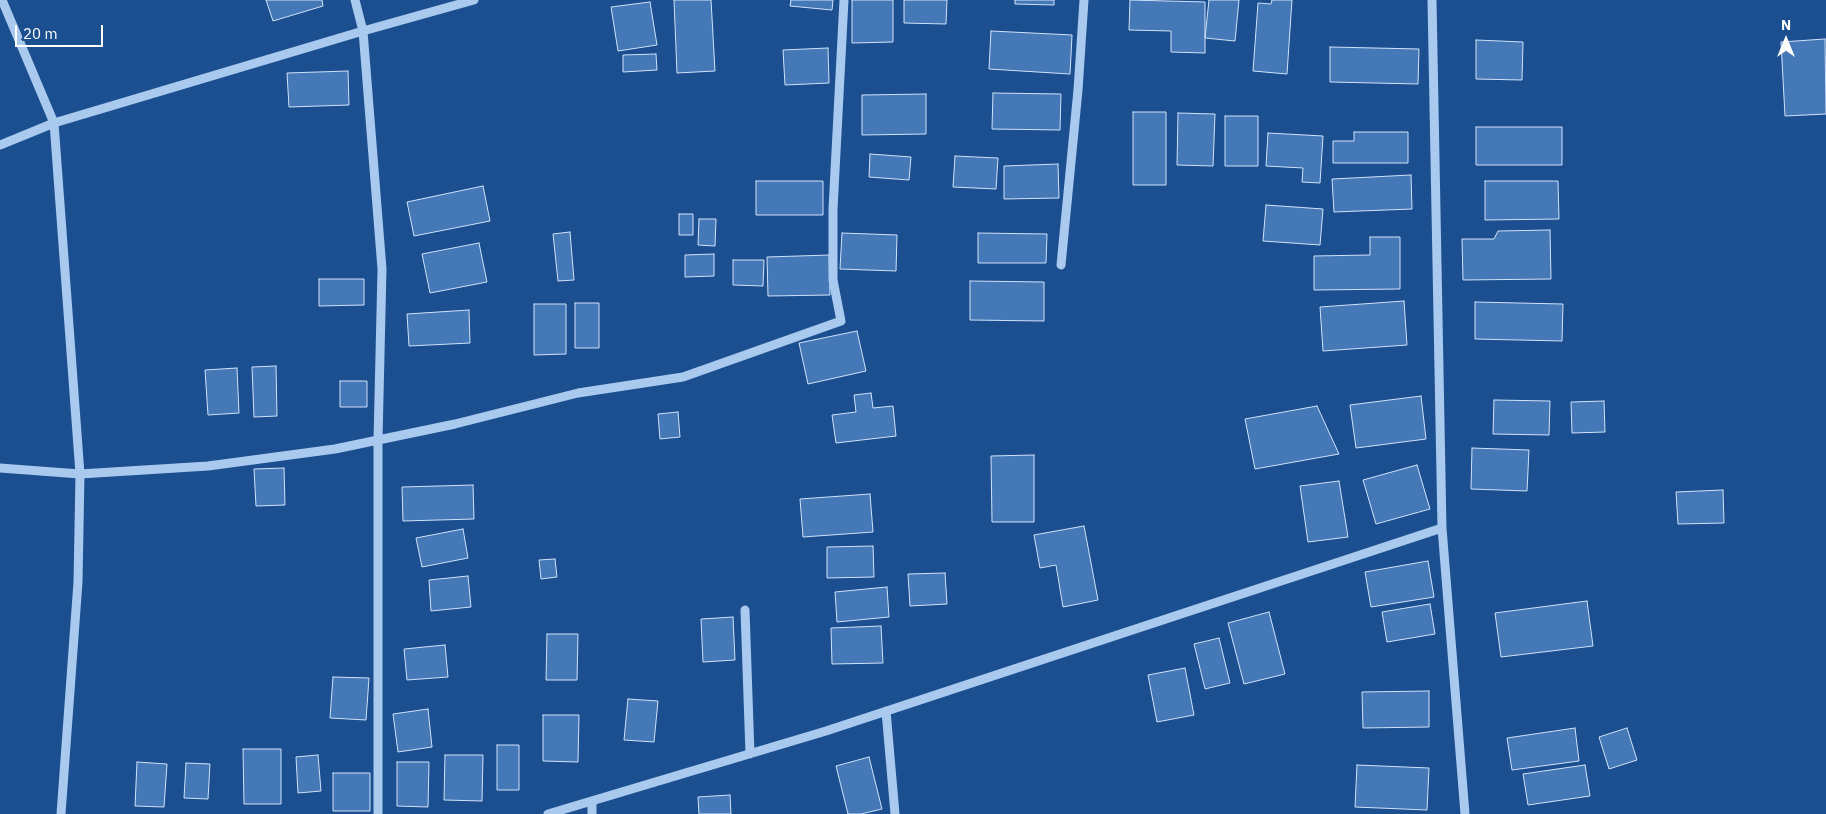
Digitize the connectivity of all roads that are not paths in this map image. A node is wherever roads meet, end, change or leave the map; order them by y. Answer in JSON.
{"nodes":[{"id":1,"x":2,"y":0,"type":"edge"},
{"id":2,"x":355,"y":0,"type":"edge"},
{"id":3,"x":474,"y":0,"type":"edge"},
{"id":4,"x":844,"y":0,"type":"edge"},
{"id":5,"x":1084,"y":0,"type":"edge"},
{"id":6,"x":1432,"y":0,"type":"edge"},
{"id":7,"x":363,"y":31,"type":"junction"},
{"id":8,"x":54,"y":123,"type":"junction"},
{"id":9,"x":0,"y":146,"type":"edge"},
{"id":10,"x":1061,"y":265,"type":"dead end"},
{"id":11,"x":378,"y":440,"type":"junction"},
{"id":12,"x":0,"y":468,"type":"edge"},
{"id":13,"x":80,"y":474,"type":"junction"},
{"id":14,"x":1442,"y":528,"type":"junction"},
{"id":15,"x":745,"y":610,"type":"dead end"},
{"id":16,"x":886,"y":711,"type":"junction"},
{"id":17,"x":750,"y":754,"type":"junction"},
{"id":18,"x":592,"y":801,"type":"junction"},
{"id":19,"x":61,"y":814,"type":"edge"},
{"id":20,"x":378,"y":814,"type":"edge"},
{"id":21,"x":548,"y":814,"type":"edge"},
{"id":22,"x":592,"y":814,"type":"edge"},
{"id":23,"x":895,"y":814,"type":"edge"},
{"id":24,"x":1465,"y":814,"type":"edge"}],
"edges":[{"from":1,"to":8,"type":"street"},
{"from":2,"to":7,"type":"street"},
{"from":3,"to":7,"type":"street"},
{"from":4,"to":11,"type":"street"},
{"from":5,"to":10,"type":"street"},
{"from":6,"to":14,"type":"street"},
{"from":7,"to":8,"type":"street"},
{"from":7,"to":11,"type":"street"},
{"from":8,"to":9,"type":"street"},
{"from":8,"to":13,"type":"street"},
{"from":11,"to":13,"type":"street"},
{"from":11,"to":20,"type":"street"},
{"from":12,"to":13,"type":"street"},
{"from":13,"to":19,"type":"street"},
{"from":14,"to":16,"type":"street"},
{"from":14,"to":24,"type":"street"},
{"from":15,"to":17,"type":"street"},
{"from":16,"to":17,"type":"street"},
{"from":16,"to":23,"type":"street"},
{"from":17,"to":18,"type":"street"},
{"from":18,"to":21,"type":"street"},
{"from":18,"to":22,"type":"street"}]}
